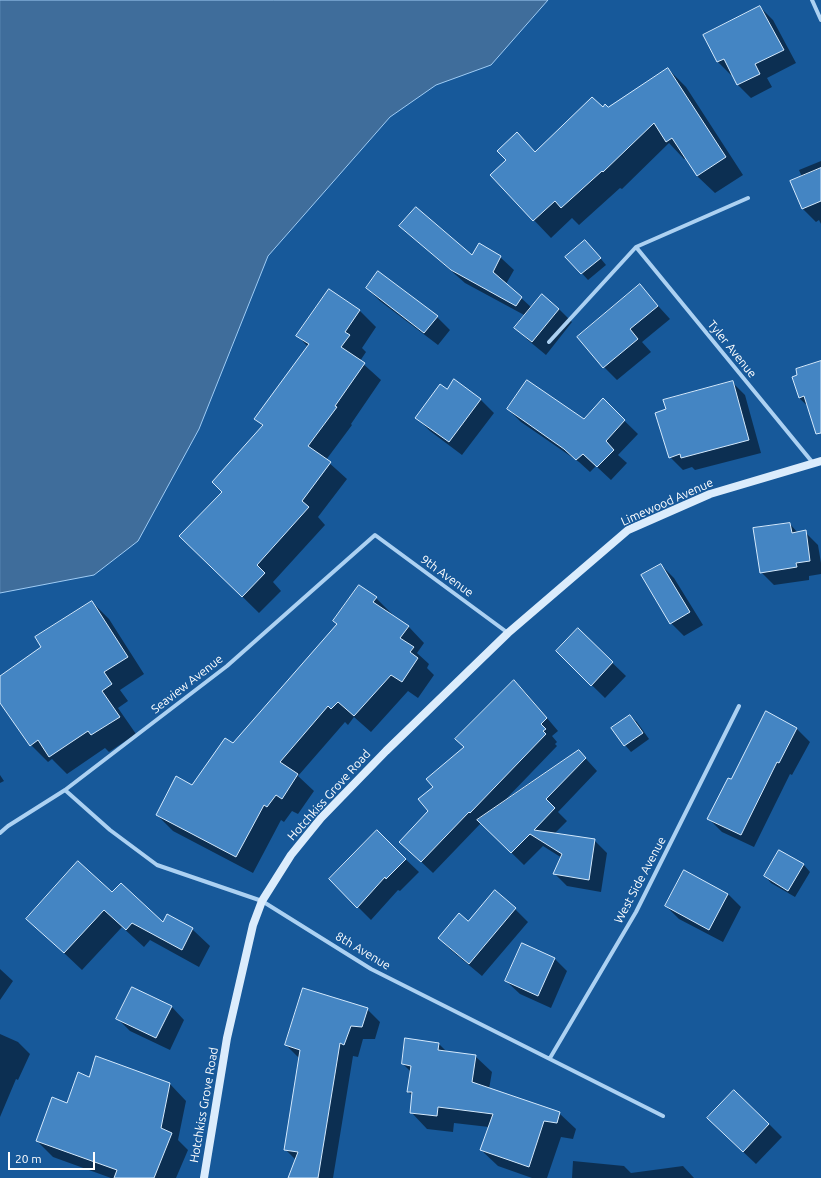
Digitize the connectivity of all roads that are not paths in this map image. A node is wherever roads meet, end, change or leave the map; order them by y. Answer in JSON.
{"nodes":[{"id":1,"x":812,"y":0,"type":"edge"},
{"id":2,"x":821,"y":20,"type":"edge"},
{"id":3,"x":748,"y":198,"type":"dead end"},
{"id":4,"x":636,"y":247,"type":"junction"},
{"id":5,"x":550,"y":342,"type":"dead end"},
{"id":6,"x":817,"y":462,"type":"edge"},
{"id":7,"x":374,"y":535,"type":"joint"},
{"id":8,"x":508,"y":633,"type":"junction"},
{"id":9,"x":739,"y":706,"type":"dead end"},
{"id":10,"x":65,"y":790,"type":"junction"},
{"id":11,"x":0,"y":833,"type":"edge"},
{"id":12,"x":262,"y":901,"type":"junction"},
{"id":13,"x":550,"y":1058,"type":"junction"},
{"id":14,"x":663,"y":1116,"type":"dead end"},
{"id":15,"x":204,"y":1178,"type":"edge"}],
"edges":[{"from":1,"to":2,"type":"street"},
{"from":3,"to":4,"type":"street"},
{"from":4,"to":5,"type":"street"},
{"from":4,"to":6,"type":"street","name":"Tyler Avenue"},
{"from":6,"to":8,"type":"main road","name":"Limewood Avenue"},
{"from":7,"to":8,"type":"street","name":"9th Avenue"},
{"from":7,"to":10,"type":"street","name":"Seaview Avenue"},
{"from":8,"to":12,"type":"main road","name":"Hotchkiss Grove Road"},
{"from":9,"to":13,"type":"street","name":"West Side Avenue"},
{"from":10,"to":11,"type":"street","name":"Seaview Avenue"},
{"from":10,"to":12,"type":"street","name":"8th Avenue"},
{"from":12,"to":13,"type":"street","name":"8th Avenue"},
{"from":12,"to":15,"type":"main road","name":"Hotchkiss Grove Road"},
{"from":13,"to":14,"type":"street","name":"8th Avenue"}]}
